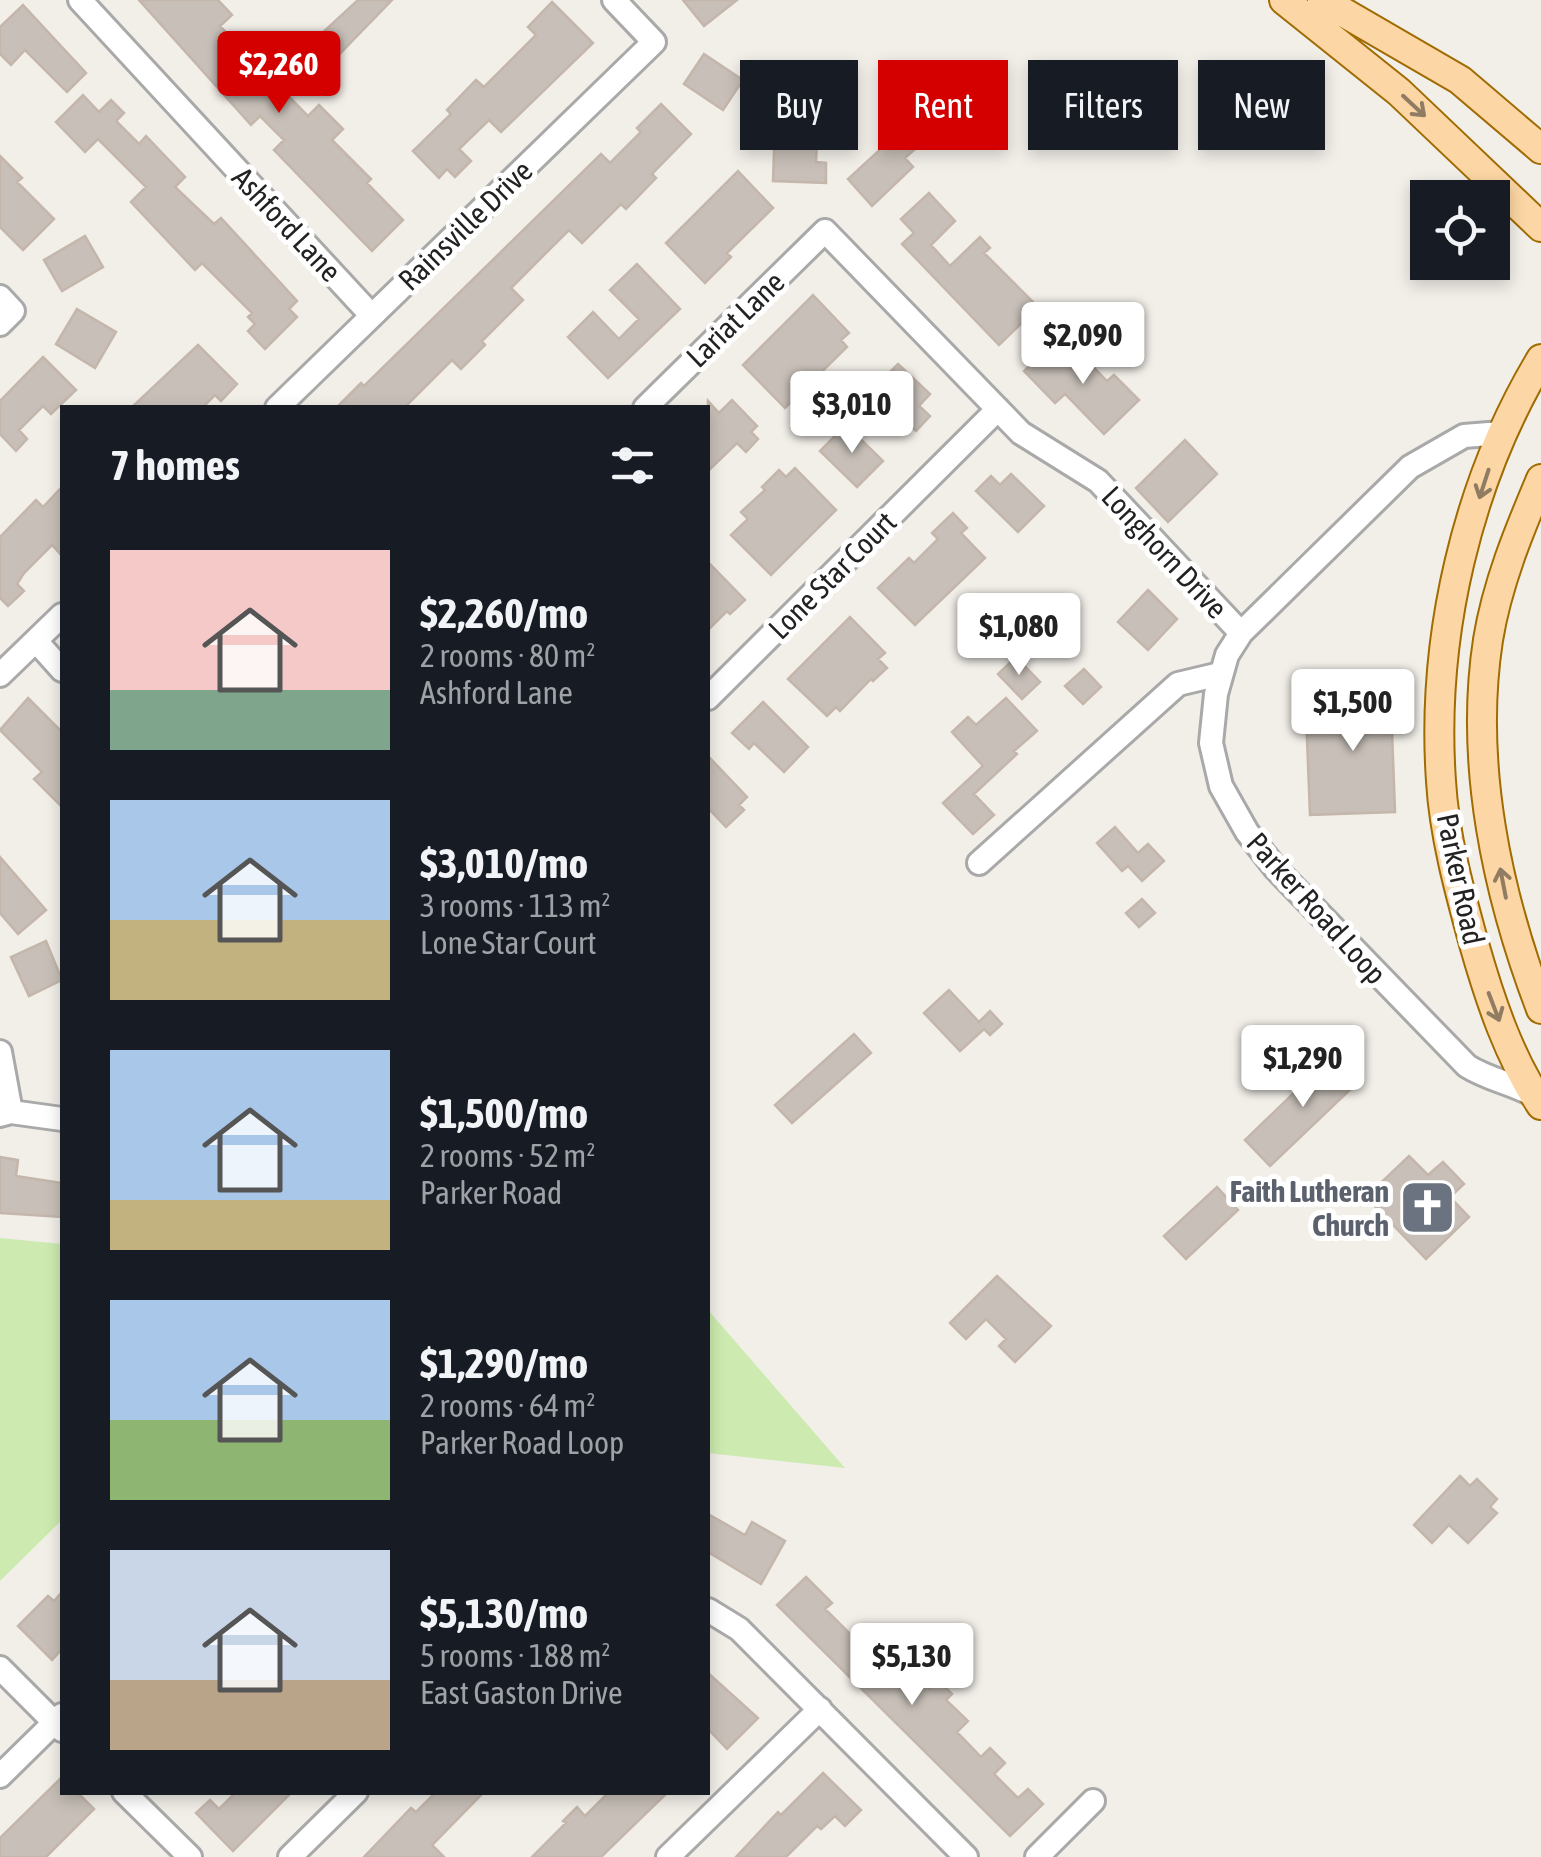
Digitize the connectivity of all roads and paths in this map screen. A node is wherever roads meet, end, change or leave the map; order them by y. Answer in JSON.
{"nodes":[{"id":1,"x":80,"y":0,"type":"edge"},
{"id":2,"x":614,"y":0,"type":"edge"},
{"id":3,"x":1284,"y":0,"type":"edge"},
{"id":4,"x":1322,"y":0,"type":"edge"},
{"id":5,"x":1541,"y":150,"type":"edge"},
{"id":6,"x":1541,"y":227,"type":"edge"},
{"id":7,"x":825,"y":231,"type":"joint"},
{"id":8,"x":372,"y":316,"type":"junction"},
{"id":9,"x":1541,"y":359,"type":"edge"},
{"id":10,"x":280,"y":405,"type":"edge"},
{"id":11,"x":648,"y":405,"type":"edge"},
{"id":12,"x":998,"y":409,"type":"junction"},
{"id":13,"x":1501,"y":433,"type":"junction"},
{"id":14,"x":1541,"y":479,"type":"edge"},
{"id":15,"x":60,"y":617,"type":"edge"},
{"id":16,"x":1241,"y":633,"type":"junction"},
{"id":17,"x":36,"y":641,"type":"junction"},
{"id":18,"x":60,"y":668,"type":"edge"},
{"id":19,"x":1220,"y":674,"type":"junction"},
{"id":20,"x":0,"y":676,"type":"edge"},
{"id":21,"x":710,"y":696,"type":"edge"},
{"id":22,"x":979,"y":862,"type":"dead end"},
{"id":23,"x":1541,"y":1009,"type":"edge"},
{"id":24,"x":0,"y":1052,"type":"edge"},
{"id":25,"x":1539,"y":1097,"type":"edge"},
{"id":26,"x":6,"y":1113,"type":"edge"},
{"id":27,"x":60,"y":1118,"type":"edge"},
{"id":28,"x":710,"y":1611,"type":"edge"},
{"id":29,"x":0,"y":1668,"type":"edge"},
{"id":30,"x":820,"y":1709,"type":"junction"},
{"id":31,"x":60,"y":1722,"type":"edge"},
{"id":32,"x":0,"y":1776,"type":"edge"},
{"id":33,"x":127,"y":1795,"type":"edge"},
{"id":34,"x":353,"y":1795,"type":"edge"},
{"id":35,"x":1093,"y":1801,"type":"dead end"},
{"id":36,"x":190,"y":1857,"type":"edge"},
{"id":37,"x":290,"y":1857,"type":"edge"},
{"id":38,"x":668,"y":1857,"type":"edge"},
{"id":39,"x":966,"y":1857,"type":"edge"},
{"id":40,"x":1038,"y":1857,"type":"edge"}],
"edges":[{"from":1,"to":8,"type":"street","name":"Ashford Lane"},
{"from":2,"to":8,"type":"street","name":"Rainsville Drive"},
{"from":3,"to":6,"type":"main road","one_way":true},
{"from":4,"to":5,"type":"main road"},
{"from":7,"to":11,"type":"street","name":"Lariat Lane"},
{"from":7,"to":12,"type":"street","name":"Longhorn Drive"},
{"from":8,"to":10,"type":"street","name":"Rainsville Drive"},
{"from":9,"to":13,"type":"main road","name":"Parker Road"},
{"from":12,"to":16,"type":"street","name":"Longhorn Drive"},
{"from":12,"to":21,"type":"street","name":"Lone Star Court"},
{"from":13,"to":16,"type":"street","name":"Parker Road Loop"},
{"from":13,"to":25,"type":"main road","name":"Parker Road","one_way":true},
{"from":23,"to":14,"type":"main road","name":"Parker Road","one_way":true},
{"from":15,"to":17,"type":"street"},
{"from":16,"to":19,"type":"street","name":"Parker Road Loop"},
{"from":17,"to":18,"type":"street"},
{"from":17,"to":20,"type":"street"},
{"from":19,"to":22,"type":"street"},
{"from":19,"to":25,"type":"street","name":"Parker Road Loop"},
{"from":24,"to":26,"type":"street"},
{"from":26,"to":27,"type":"street"},
{"from":28,"to":30,"type":"street"},
{"from":29,"to":31,"type":"street"},
{"from":30,"to":38,"type":"street"},
{"from":30,"to":39,"type":"street"},
{"from":31,"to":32,"type":"street"},
{"from":33,"to":36,"type":"street"},
{"from":34,"to":37,"type":"street"},
{"from":35,"to":40,"type":"street"}]}
